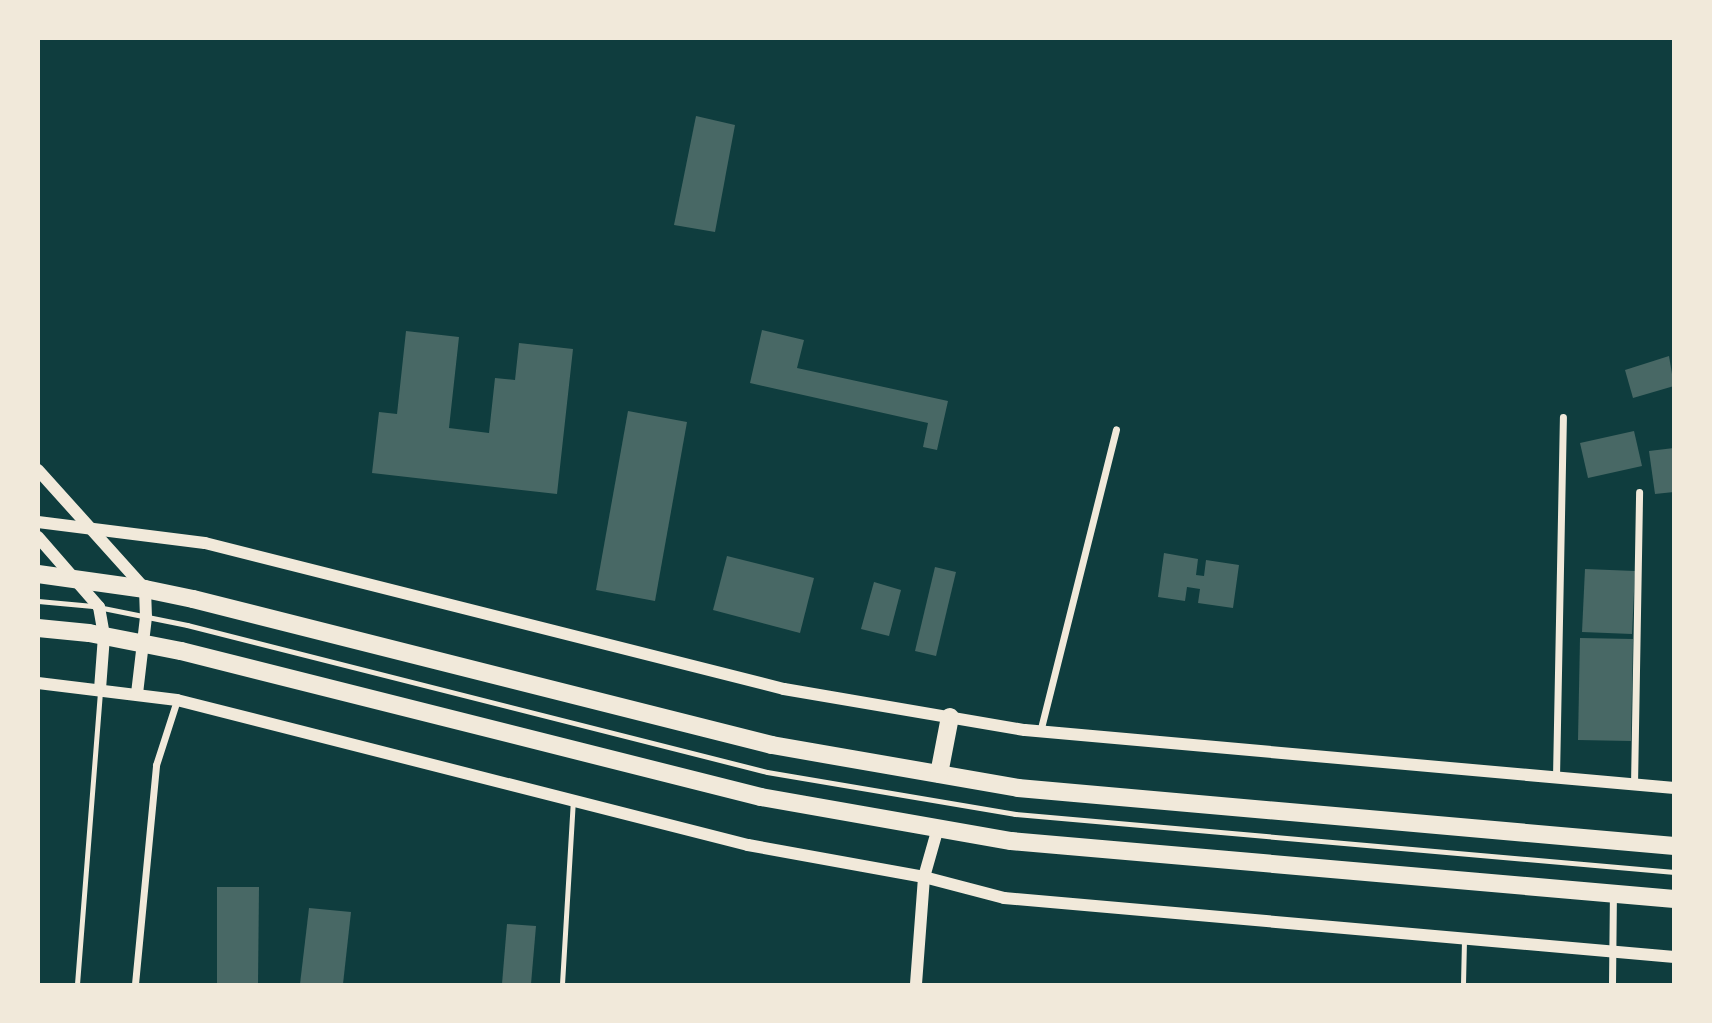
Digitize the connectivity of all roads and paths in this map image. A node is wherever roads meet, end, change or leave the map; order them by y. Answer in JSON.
{"nodes":[{"id":1,"x":1563,"y":416,"type":"dead end"},
{"id":2,"x":1116,"y":429,"type":"dead end"},
{"id":3,"x":38,"y":470,"type":"edge"},
{"id":4,"x":1639,"y":492,"type":"dead end"},
{"id":5,"x":38,"y":522,"type":"edge"},
{"id":6,"x":96,"y":530,"type":"junction"},
{"id":7,"x":38,"y":537,"type":"edge"},
{"id":8,"x":38,"y":574,"type":"edge"},
{"id":9,"x":74,"y":578,"type":"junction"},
{"id":10,"x":145,"y":589,"type":"junction"},
{"id":11,"x":38,"y":601,"type":"edge"},
{"id":12,"x":99,"y":607,"type":"junction"},
{"id":13,"x":146,"y":617,"type":"junction"},
{"id":14,"x":38,"y":628,"type":"edge"},
{"id":15,"x":104,"y":636,"type":"junction"},
{"id":16,"x":142,"y":643,"type":"junction"},
{"id":17,"x":38,"y":683,"type":"edge"},
{"id":18,"x":100,"y":689,"type":"junction"},
{"id":19,"x":137,"y":694,"type":"junction"},
{"id":20,"x":177,"y":700,"type":"junction"},
{"id":21,"x":950,"y":717,"type":"junction"},
{"id":22,"x":1040,"y":732,"type":"junction"},
{"id":23,"x":939,"y":774,"type":"junction"},
{"id":24,"x":1556,"y":777,"type":"junction"},
{"id":25,"x":1634,"y":785,"type":"junction"},
{"id":26,"x":1674,"y":788,"type":"edge"},
{"id":27,"x":573,"y":800,"type":"junction"},
{"id":28,"x":938,"y":828,"type":"junction"},
{"id":29,"x":1674,"y":846,"type":"edge"},
{"id":30,"x":1674,"y":872,"type":"edge"},
{"id":31,"x":924,"y":877,"type":"junction"},
{"id":32,"x":1613,"y":895,"type":"junction"},
{"id":33,"x":1674,"y":899,"type":"edge"},
{"id":34,"x":1464,"y":940,"type":"junction"},
{"id":35,"x":1612,"y":953,"type":"junction"},
{"id":36,"x":1674,"y":957,"type":"edge"},
{"id":37,"x":77,"y":985,"type":"edge"},
{"id":38,"x":135,"y":985,"type":"edge"},
{"id":39,"x":562,"y":985,"type":"edge"},
{"id":40,"x":916,"y":985,"type":"edge"},
{"id":41,"x":1463,"y":985,"type":"edge"},
{"id":42,"x":1612,"y":985,"type":"edge"}],
"edges":[{"from":1,"to":24,"type":"street"},
{"from":2,"to":22,"type":"street"},
{"from":3,"to":6,"type":"street"},
{"from":4,"to":25,"type":"street"},
{"from":5,"to":6,"type":"street"},
{"from":6,"to":10,"type":"street"},
{"from":6,"to":21,"type":"street"},
{"from":7,"to":9,"type":"street"},
{"from":8,"to":9,"type":"main road"},
{"from":9,"to":10,"type":"main road"},
{"from":9,"to":12,"type":"street"},
{"from":10,"to":13,"type":"street"},
{"from":10,"to":23,"type":"main road"},
{"from":11,"to":12,"type":"lane"},
{"from":12,"to":13,"type":"lane"},
{"from":12,"to":15,"type":"street"},
{"from":13,"to":16,"type":"street"},
{"from":13,"to":30,"type":"lane"},
{"from":14,"to":15,"type":"main road"},
{"from":15,"to":16,"type":"main road"},
{"from":15,"to":18,"type":"street"},
{"from":16,"to":19,"type":"street"},
{"from":16,"to":28,"type":"main road"},
{"from":17,"to":18,"type":"street"},
{"from":18,"to":19,"type":"street"},
{"from":18,"to":37,"type":"lane"},
{"from":19,"to":20,"type":"street"},
{"from":20,"to":27,"type":"street"},
{"from":20,"to":38,"type":"street"},
{"from":21,"to":22,"type":"street"},
{"from":21,"to":23,"type":"main road"},
{"from":22,"to":24,"type":"street"},
{"from":23,"to":29,"type":"main road"},
{"from":24,"to":25,"type":"street"},
{"from":25,"to":26,"type":"street"},
{"from":27,"to":31,"type":"street"},
{"from":27,"to":39,"type":"lane"},
{"from":28,"to":31,"type":"street"},
{"from":28,"to":32,"type":"main road"},
{"from":31,"to":34,"type":"street"},
{"from":31,"to":40,"type":"street"},
{"from":32,"to":33,"type":"main road"},
{"from":32,"to":35,"type":"street"},
{"from":34,"to":35,"type":"street"},
{"from":34,"to":41,"type":"lane"},
{"from":35,"to":36,"type":"street"},
{"from":35,"to":42,"type":"street"}]}
